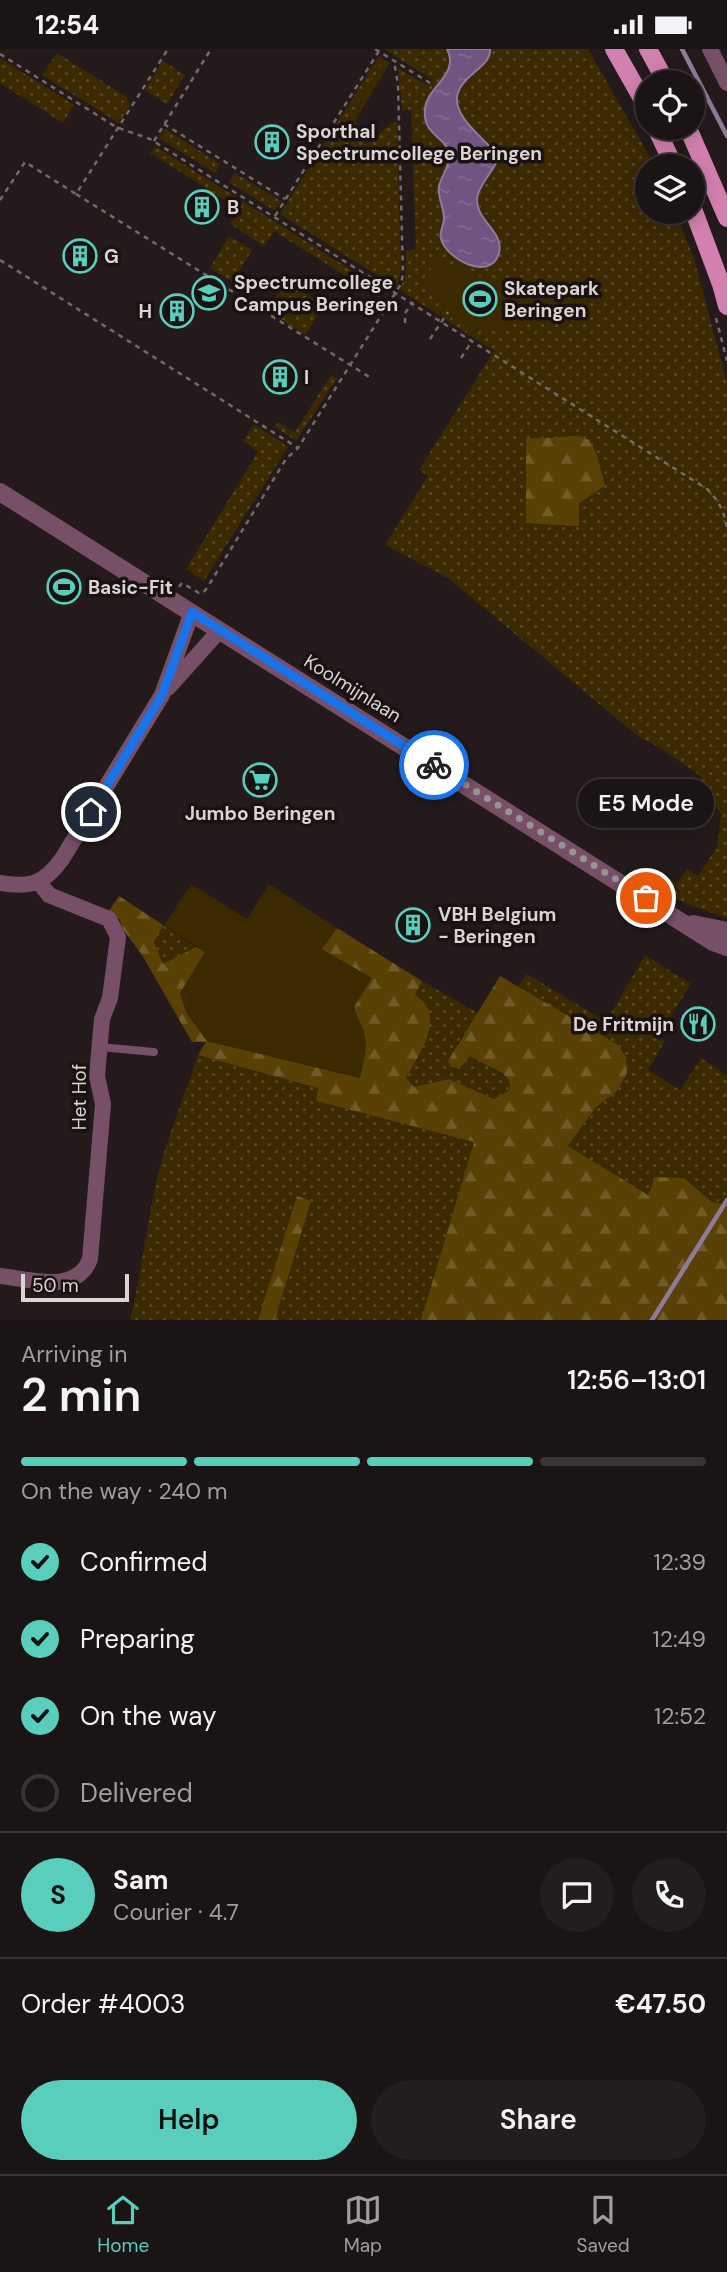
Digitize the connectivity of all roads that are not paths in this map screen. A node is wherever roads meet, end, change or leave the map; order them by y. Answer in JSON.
{"nodes":[{"id":1,"x":614,"y":49,"type":"edge"},
{"id":2,"x":648,"y":49,"type":"edge"},
{"id":3,"x":710,"y":49,"type":"edge"},
{"id":4,"x":659,"y":70,"type":"edge"},
{"id":5,"x":727,"y":83,"type":"edge"},
{"id":6,"x":635,"y":86,"type":"edge"},
{"id":7,"x":693,"y":140,"type":"edge"},
{"id":8,"x":727,"y":218,"type":"edge"},
{"id":9,"x":699,"y":224,"type":"edge"},
{"id":10,"x":727,"y":306,"type":"edge"},
{"id":11,"x":0,"y":492,"type":"edge"},
{"id":12,"x":192,"y":612,"type":"junction"},
{"id":13,"x":220,"y":630,"type":"junction"},
{"id":14,"x":162,"y":695,"type":"junction"},
{"id":15,"x":39,"y":882,"type":"junction"},
{"id":16,"x":0,"y":883,"type":"edge"},
{"id":17,"x":683,"y":922,"type":"junction"},
{"id":18,"x":727,"y":931,"type":"edge"},
{"id":19,"x":727,"y":947,"type":"edge"},
{"id":20,"x":100,"y":1047,"type":"junction"},
{"id":21,"x":154,"y":1052,"type":"dead end"},
{"id":22,"x":0,"y":1276,"type":"edge"}],
"edges":[{"from":1,"to":6,"type":"main road"},
{"from":2,"to":4,"type":"main road"},
{"from":3,"to":5,"type":"street"},
{"from":7,"to":8,"type":"main road"},
{"from":9,"to":10,"type":"main road"},
{"from":11,"to":12,"type":"street","name":"Koolmijnlaan"},
{"from":12,"to":13,"type":"street","name":"Koolmijnlaan"},
{"from":12,"to":14,"type":"street"},
{"from":13,"to":14,"type":"street"},
{"from":13,"to":17,"type":"street","name":"Koolmijnlaan"},
{"from":14,"to":15,"type":"street"},
{"from":15,"to":16,"type":"street"},
{"from":15,"to":20,"type":"street","name":"Het Hof"},
{"from":17,"to":18,"type":"street","name":"Koolmijnlaan"},
{"from":17,"to":19,"type":"street","name":"Koolmijnlaan"},
{"from":20,"to":21,"type":"lane"},
{"from":20,"to":22,"type":"street","name":"Het Hof"}]}
